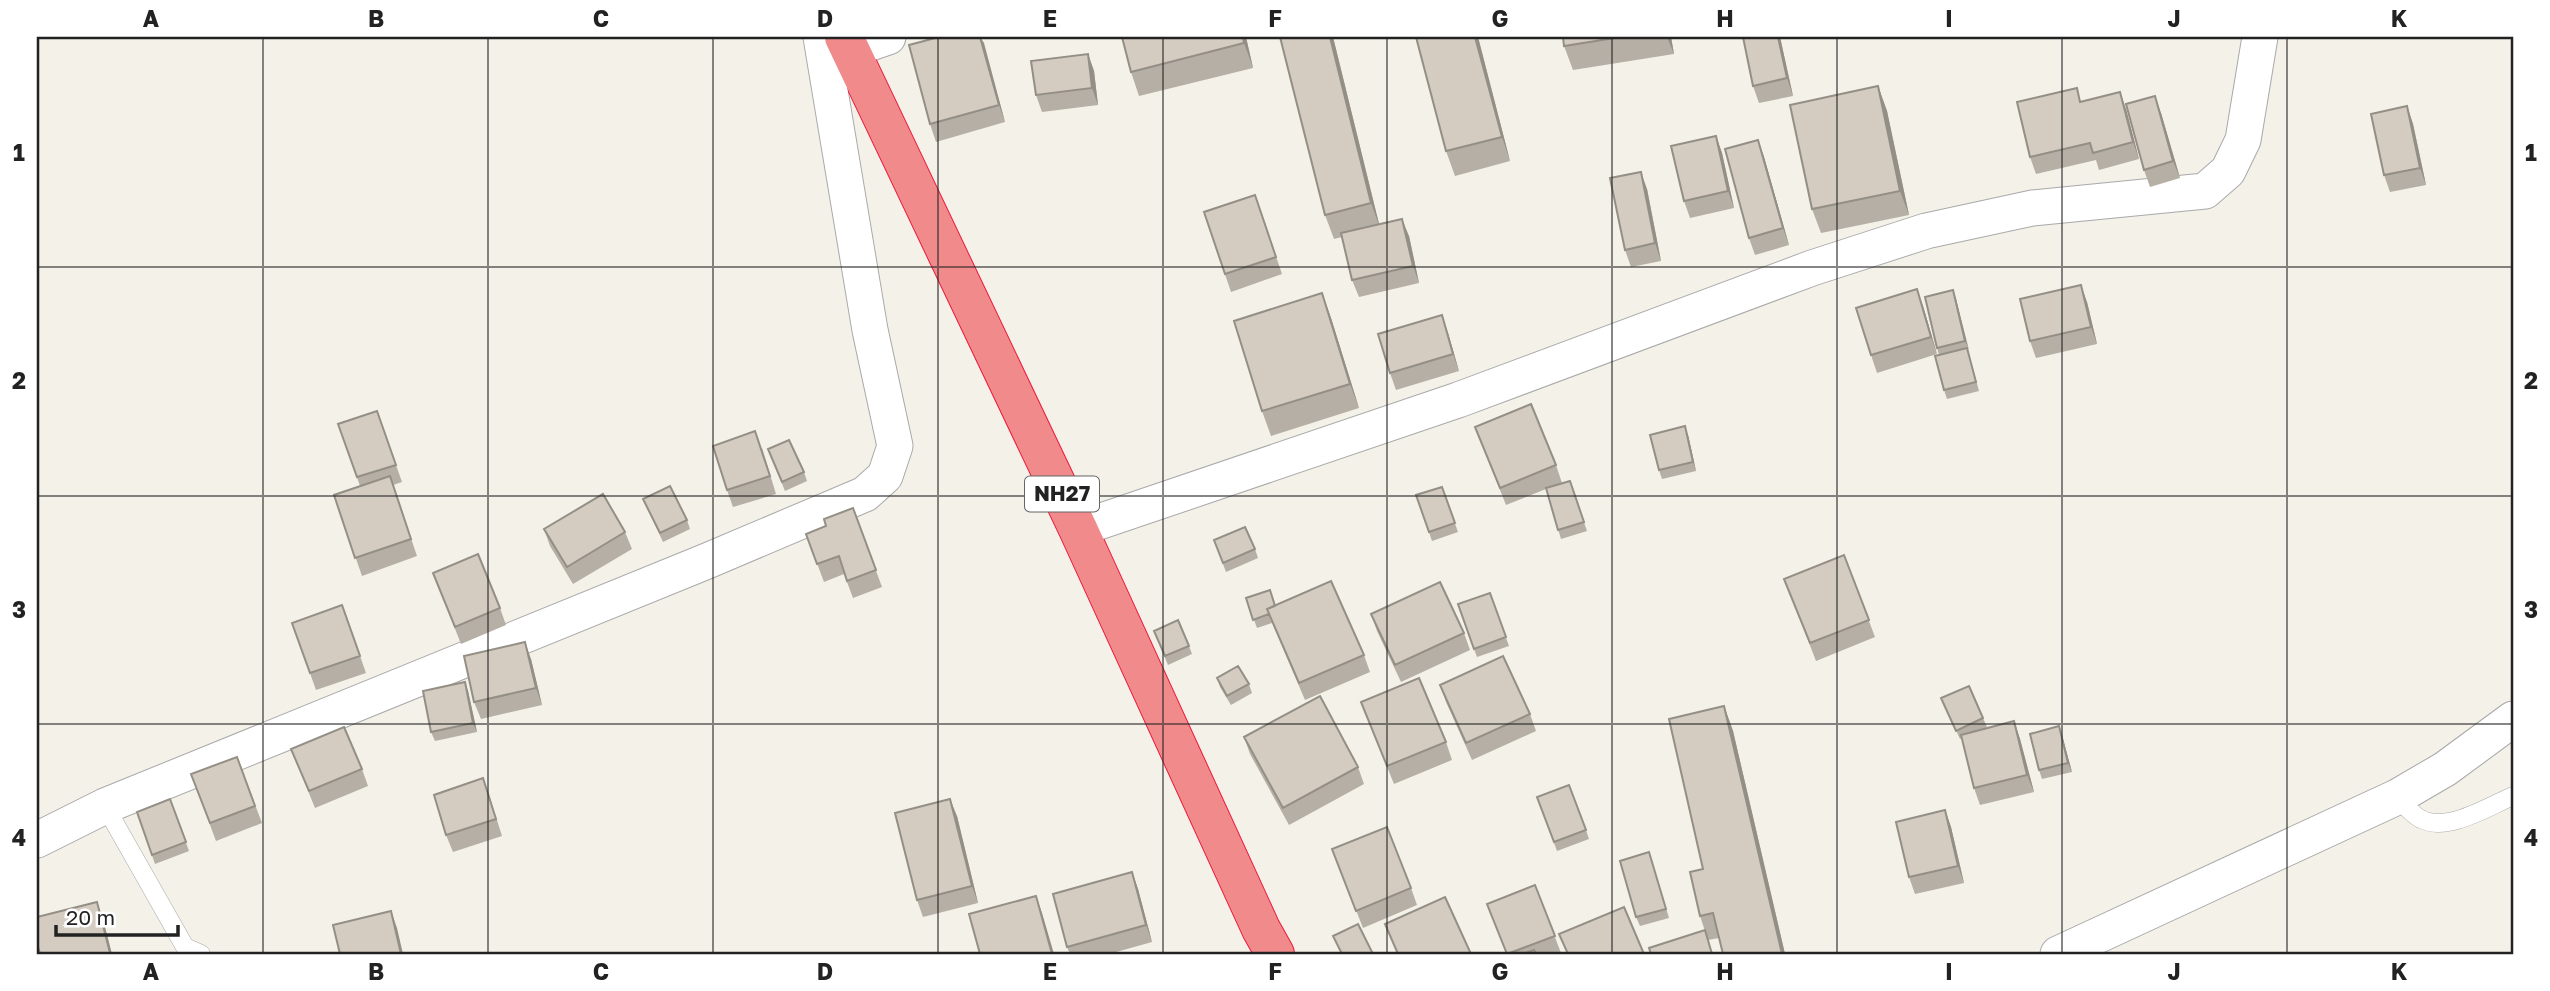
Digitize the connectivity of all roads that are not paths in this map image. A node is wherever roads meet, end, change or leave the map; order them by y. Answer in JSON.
{"nodes":[{"id":1,"x":888,"y":37,"type":"edge"},
{"id":2,"x":2260,"y":37,"type":"edge"},
{"id":3,"x":838,"y":41,"type":"edge"},
{"id":4,"x":1078,"y":529,"type":"junction"},
{"id":5,"x":2513,"y":719,"type":"edge"},
{"id":6,"x":2513,"y":796,"type":"edge"},
{"id":7,"x":2397,"y":797,"type":"junction"},
{"id":8,"x":105,"y":806,"type":"junction"},
{"id":9,"x":37,"y":840,"type":"edge"},
{"id":10,"x":201,"y":954,"type":"edge"},
{"id":11,"x":1275,"y":954,"type":"edge"},
{"id":12,"x":2058,"y":954,"type":"edge"}],
"edges":[{"from":1,"to":3,"type":"street"},
{"from":2,"to":4,"type":"street"},
{"from":3,"to":4,"type":"highway","number":"NH27"},
{"from":3,"to":8,"type":"street"},
{"from":4,"to":11,"type":"highway","number":"NH27"},
{"from":5,"to":7,"type":"street"},
{"from":6,"to":7,"type":"lane"},
{"from":7,"to":12,"type":"street"},
{"from":8,"to":9,"type":"street"},
{"from":8,"to":10,"type":"lane"}]}
